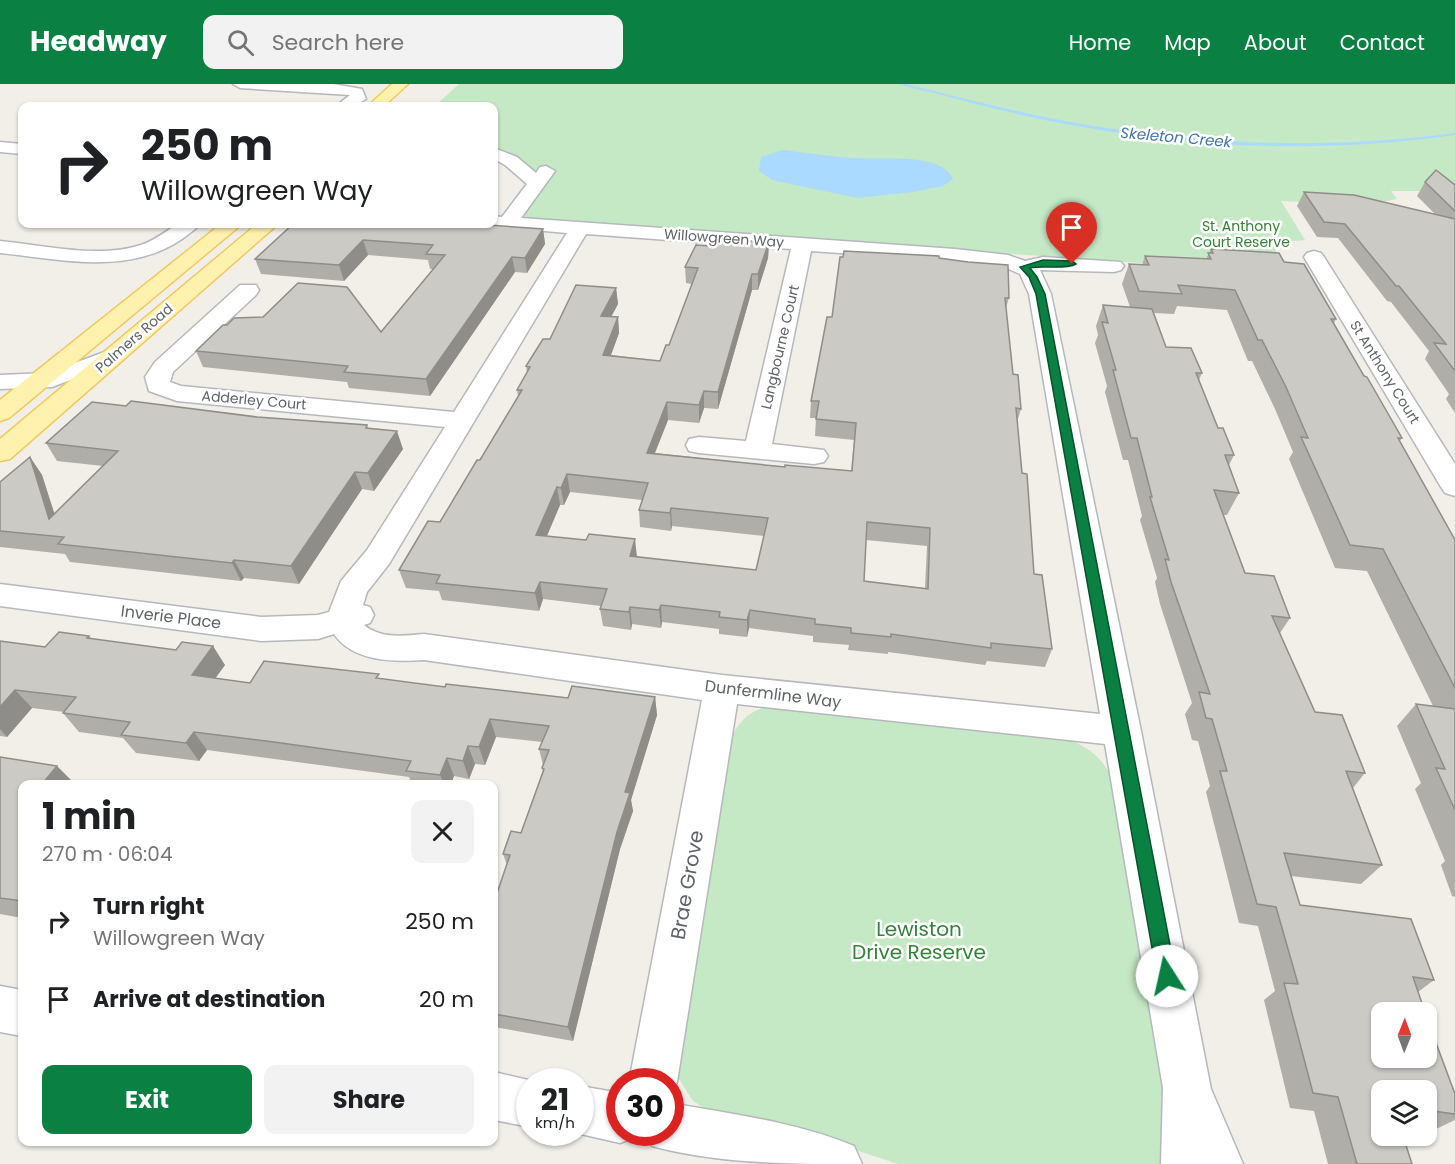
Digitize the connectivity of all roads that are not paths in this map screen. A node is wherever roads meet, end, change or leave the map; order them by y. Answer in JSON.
{"nodes":[{"id":1,"x":240,"y":84,"type":"edge"},
{"id":2,"x":400,"y":84,"type":"edge"},
{"id":3,"x":346,"y":102,"type":"edge"},
{"id":4,"x":380,"y":102,"type":"edge"},
{"id":5,"x":0,"y":147,"type":"edge"},
{"id":6,"x":18,"y":149,"type":"edge"},
{"id":7,"x":498,"y":155,"type":"edge"},
{"id":8,"x":541,"y":177,"type":"junction"},
{"id":9,"x":508,"y":182,"type":"dead end"},
{"id":10,"x":500,"y":222,"type":"edge"},
{"id":11,"x":188,"y":228,"type":"edge"},
{"id":12,"x":227,"y":228,"type":"edge"},
{"id":13,"x":263,"y":228,"type":"edge"},
{"id":14,"x":580,"y":228,"type":"junction"},
{"id":15,"x":803,"y":243,"type":"junction"},
{"id":16,"x":0,"y":247,"type":"edge"},
{"id":17,"x":1314,"y":257,"type":"dead end"},
{"id":18,"x":1114,"y":266,"type":"dead end"},
{"id":19,"x":1032,"y":275,"type":"junction"},
{"id":20,"x":246,"y":302,"type":"dead end"},
{"id":21,"x":115,"y":355,"type":"junction"},
{"id":22,"x":61,"y":363,"type":"junction"},
{"id":23,"x":0,"y":373,"type":"edge"},
{"id":24,"x":0,"y":382,"type":"edge"},
{"id":25,"x":39,"y":382,"type":"junction"},
{"id":26,"x":0,"y":413,"type":"edge"},
{"id":27,"x":463,"y":421,"type":"junction"},
{"id":28,"x":699,"y":445,"type":"dead end"},
{"id":29,"x":757,"y":450,"type":"junction"},
{"id":30,"x":0,"y":453,"type":"edge"},
{"id":31,"x":814,"y":456,"type":"dead end"},
{"id":32,"x":1447,"y":462,"type":"edge"},
{"id":33,"x":1455,"y":487,"type":"edge"},
{"id":34,"x":0,"y":595,"type":"edge"},
{"id":35,"x":350,"y":618,"type":"junction"},
{"id":36,"x":722,"y":689,"type":"junction"},
{"id":37,"x":1123,"y":731,"type":"junction"},
{"id":38,"x":0,"y":1009,"type":"edge"},
{"id":39,"x":18,"y":1012,"type":"edge"},
{"id":40,"x":655,"y":1068,"type":"edge"},
{"id":41,"x":1187,"y":1088,"type":"junction"},
{"id":42,"x":498,"y":1097,"type":"edge"},
{"id":43,"x":516,"y":1100,"type":"edge"},
{"id":44,"x":684,"y":1131,"type":"edge"},
{"id":45,"x":836,"y":1164,"type":"edge"},
{"id":46,"x":1187,"y":1164,"type":"edge"},
{"id":47,"x":1216,"y":1164,"type":"edge"}],
"edges":[{"from":1,"to":3,"type":"street"},
{"from":2,"to":4,"type":"main road"},
{"from":5,"to":6,"type":"street"},
{"from":7,"to":8,"type":"street"},
{"from":8,"to":9,"type":"street"},
{"from":8,"to":10,"type":"street"},
{"from":10,"to":14,"type":"street","name":"Willowgreen Way"},
{"from":11,"to":16,"type":"street"},
{"from":12,"to":22,"type":"main road","name":"Palmers Road"},
{"from":13,"to":21,"type":"main road","name":"Palmers Road"},
{"from":14,"to":15,"type":"street","name":"Willowgreen Way"},
{"from":14,"to":27,"type":"street"},
{"from":15,"to":19,"type":"street","name":"Willowgreen Way"},
{"from":15,"to":29,"type":"street","name":"Langbourne Court"},
{"from":17,"to":32,"type":"street","name":"St Anthony Court"},
{"from":18,"to":19,"type":"street","name":"Willowgreen Way"},
{"from":19,"to":37,"type":"street"},
{"from":20,"to":27,"type":"street","name":"Adderley Court"},
{"from":21,"to":25,"type":"street"},
{"from":21,"to":30,"type":"main road","name":"Palmers Road"},
{"from":22,"to":23,"type":"street"},
{"from":22,"to":25,"type":"main road","name":"Palmers Road"},
{"from":24,"to":25,"type":"street"},
{"from":25,"to":26,"type":"main road","name":"Palmers Road"},
{"from":27,"to":35,"type":"street"},
{"from":28,"to":29,"type":"street"},
{"from":29,"to":31,"type":"street"},
{"from":32,"to":33,"type":"street","name":"St Anthony Court"},
{"from":34,"to":35,"type":"street","name":"Inverie Place"},
{"from":35,"to":36,"type":"street","name":"Dunfermline Way"},
{"from":36,"to":37,"type":"street","name":"Dunfermline Way"},
{"from":36,"to":40,"type":"street","name":"Brae Grove"},
{"from":37,"to":41,"type":"street"},
{"from":38,"to":39,"type":"street"},
{"from":41,"to":46,"type":"street"},
{"from":41,"to":47,"type":"street"},
{"from":42,"to":43,"type":"street"},
{"from":44,"to":45,"type":"street"}]}
